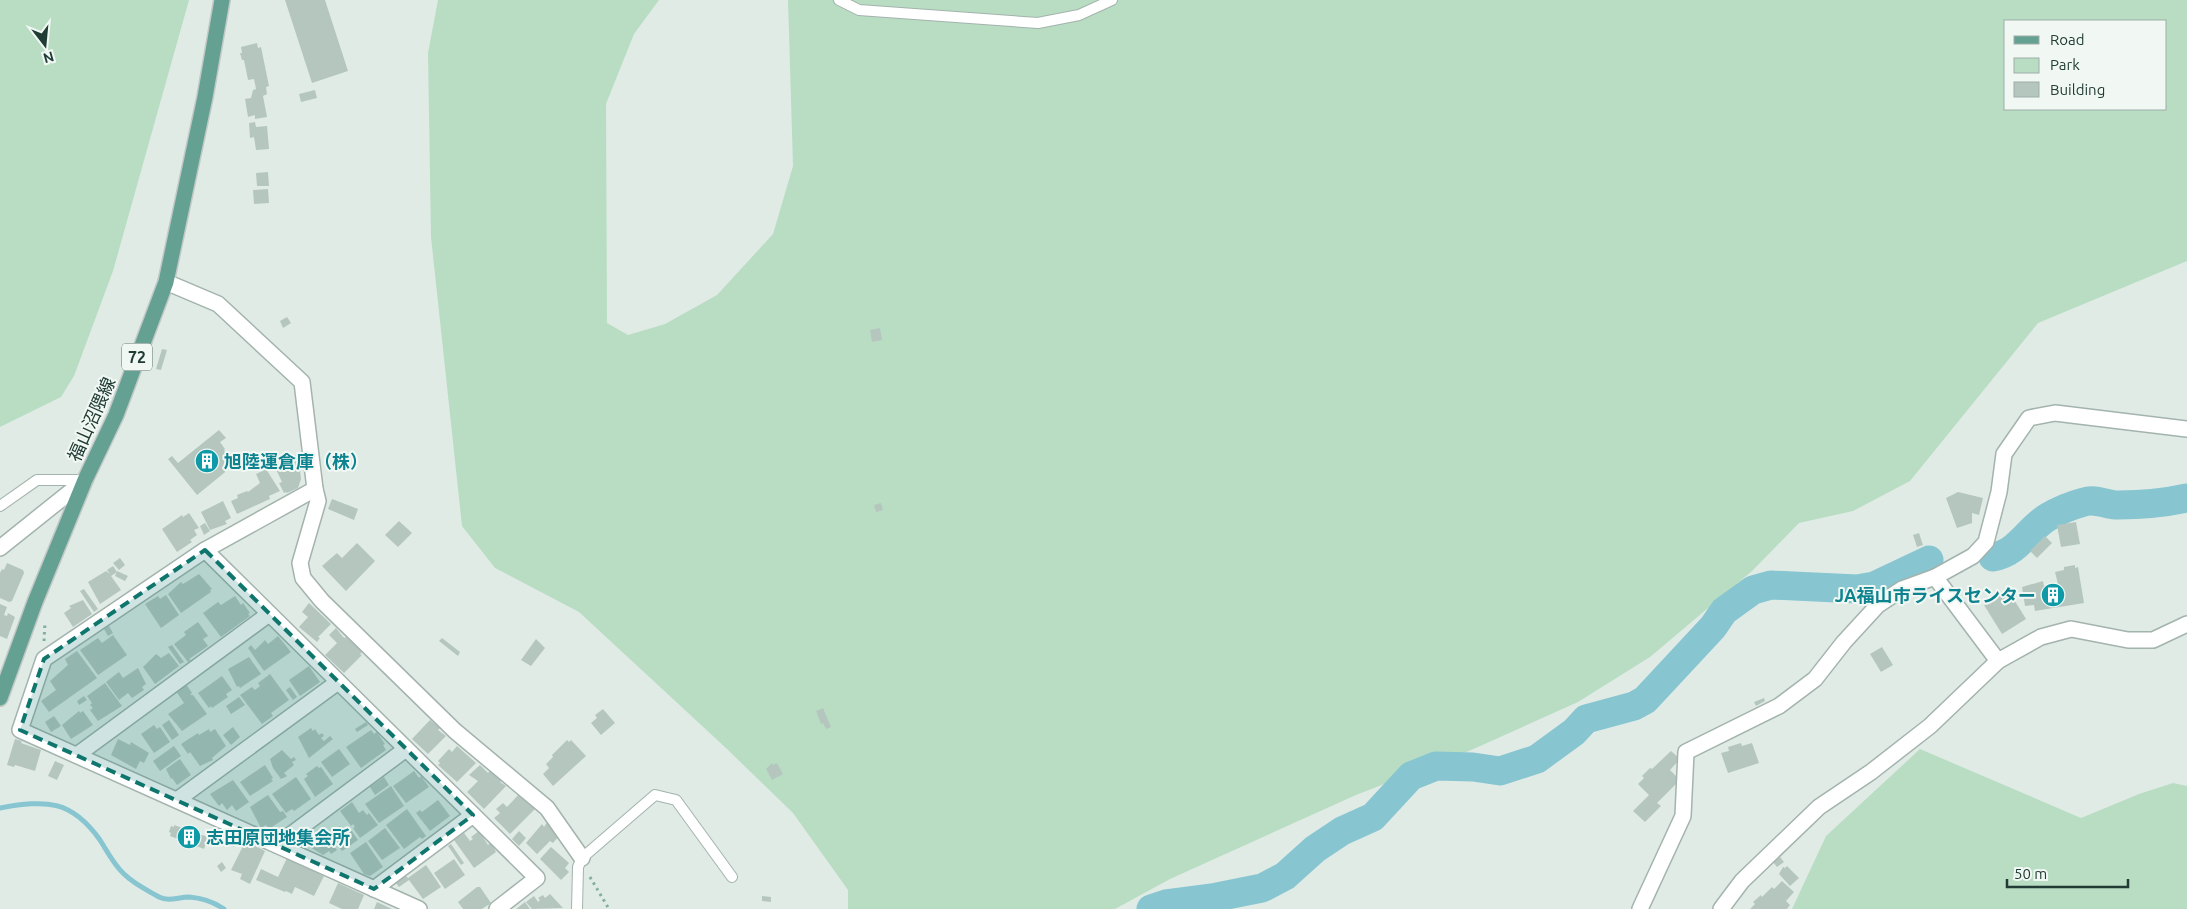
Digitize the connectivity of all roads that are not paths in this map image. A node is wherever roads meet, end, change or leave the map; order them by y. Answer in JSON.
{"nodes":[{"id":1,"x":222,"y":0,"type":"edge"},
{"id":2,"x":839,"y":0,"type":"edge"},
{"id":3,"x":1112,"y":0,"type":"edge"},
{"id":4,"x":166,"y":282,"type":"junction"},
{"id":5,"x":2187,"y":429,"type":"edge"},
{"id":6,"x":85,"y":480,"type":"junction"},
{"id":7,"x":316,"y":489,"type":"junction"},
{"id":8,"x":0,"y":506,"type":"edge"},
{"id":9,"x":0,"y":548,"type":"edge"},
{"id":10,"x":205,"y":550,"type":"junction"},
{"id":11,"x":1935,"y":577,"type":"junction"},
{"id":12,"x":269,"y":614,"type":"junction"},
{"id":13,"x":2187,"y":624,"type":"edge"},
{"id":14,"x":1998,"y":661,"type":"junction"},
{"id":15,"x":338,"y":682,"type":"junction"},
{"id":16,"x":0,"y":698,"type":"edge"},
{"id":17,"x":406,"y":749,"type":"junction"},
{"id":18,"x":77,"y":755,"type":"junction"},
{"id":19,"x":177,"y":800,"type":"junction"},
{"id":20,"x":473,"y":815,"type":"junction"},
{"id":21,"x":277,"y":845,"type":"junction"},
{"id":22,"x":582,"y":858,"type":"junction"},
{"id":23,"x":732,"y":877,"type":"dead end"},
{"id":24,"x":374,"y":889,"type":"junction"},
{"id":25,"x":420,"y":909,"type":"edge"},
{"id":26,"x":497,"y":909,"type":"edge"},
{"id":27,"x":577,"y":909,"type":"edge"},
{"id":28,"x":1640,"y":909,"type":"edge"},
{"id":29,"x":1721,"y":909,"type":"edge"}],
"edges":[{"from":1,"to":4,"type":"main road","name":"福山沼隈線","number":"72"},
{"from":2,"to":3,"type":"lane"},
{"from":4,"to":6,"type":"main road","name":"福山沼隈線","number":"72"},
{"from":4,"to":7,"type":"street"},
{"from":5,"to":11,"type":"street"},
{"from":6,"to":8,"type":"lane"},
{"from":6,"to":9,"type":"street"},
{"from":6,"to":16,"type":"main road","name":"福山沼隈線","number":"72"},
{"from":7,"to":10,"type":"street"},
{"from":7,"to":22,"type":"street"},
{"from":10,"to":12,"type":"street"},
{"from":10,"to":18,"type":"street"},
{"from":11,"to":14,"type":"street"},
{"from":11,"to":28,"type":"street"},
{"from":12,"to":15,"type":"street"},
{"from":12,"to":18,"type":"street"},
{"from":13,"to":14,"type":"street"},
{"from":14,"to":29,"type":"street"},
{"from":15,"to":17,"type":"street"},
{"from":15,"to":19,"type":"street"},
{"from":17,"to":20,"type":"street"},
{"from":17,"to":21,"type":"street"},
{"from":18,"to":19,"type":"street"},
{"from":19,"to":21,"type":"street"},
{"from":20,"to":24,"type":"street"},
{"from":20,"to":26,"type":"street"},
{"from":21,"to":24,"type":"street"},
{"from":22,"to":23,"type":"lane"},
{"from":22,"to":27,"type":"lane"},
{"from":24,"to":25,"type":"street"}]}
